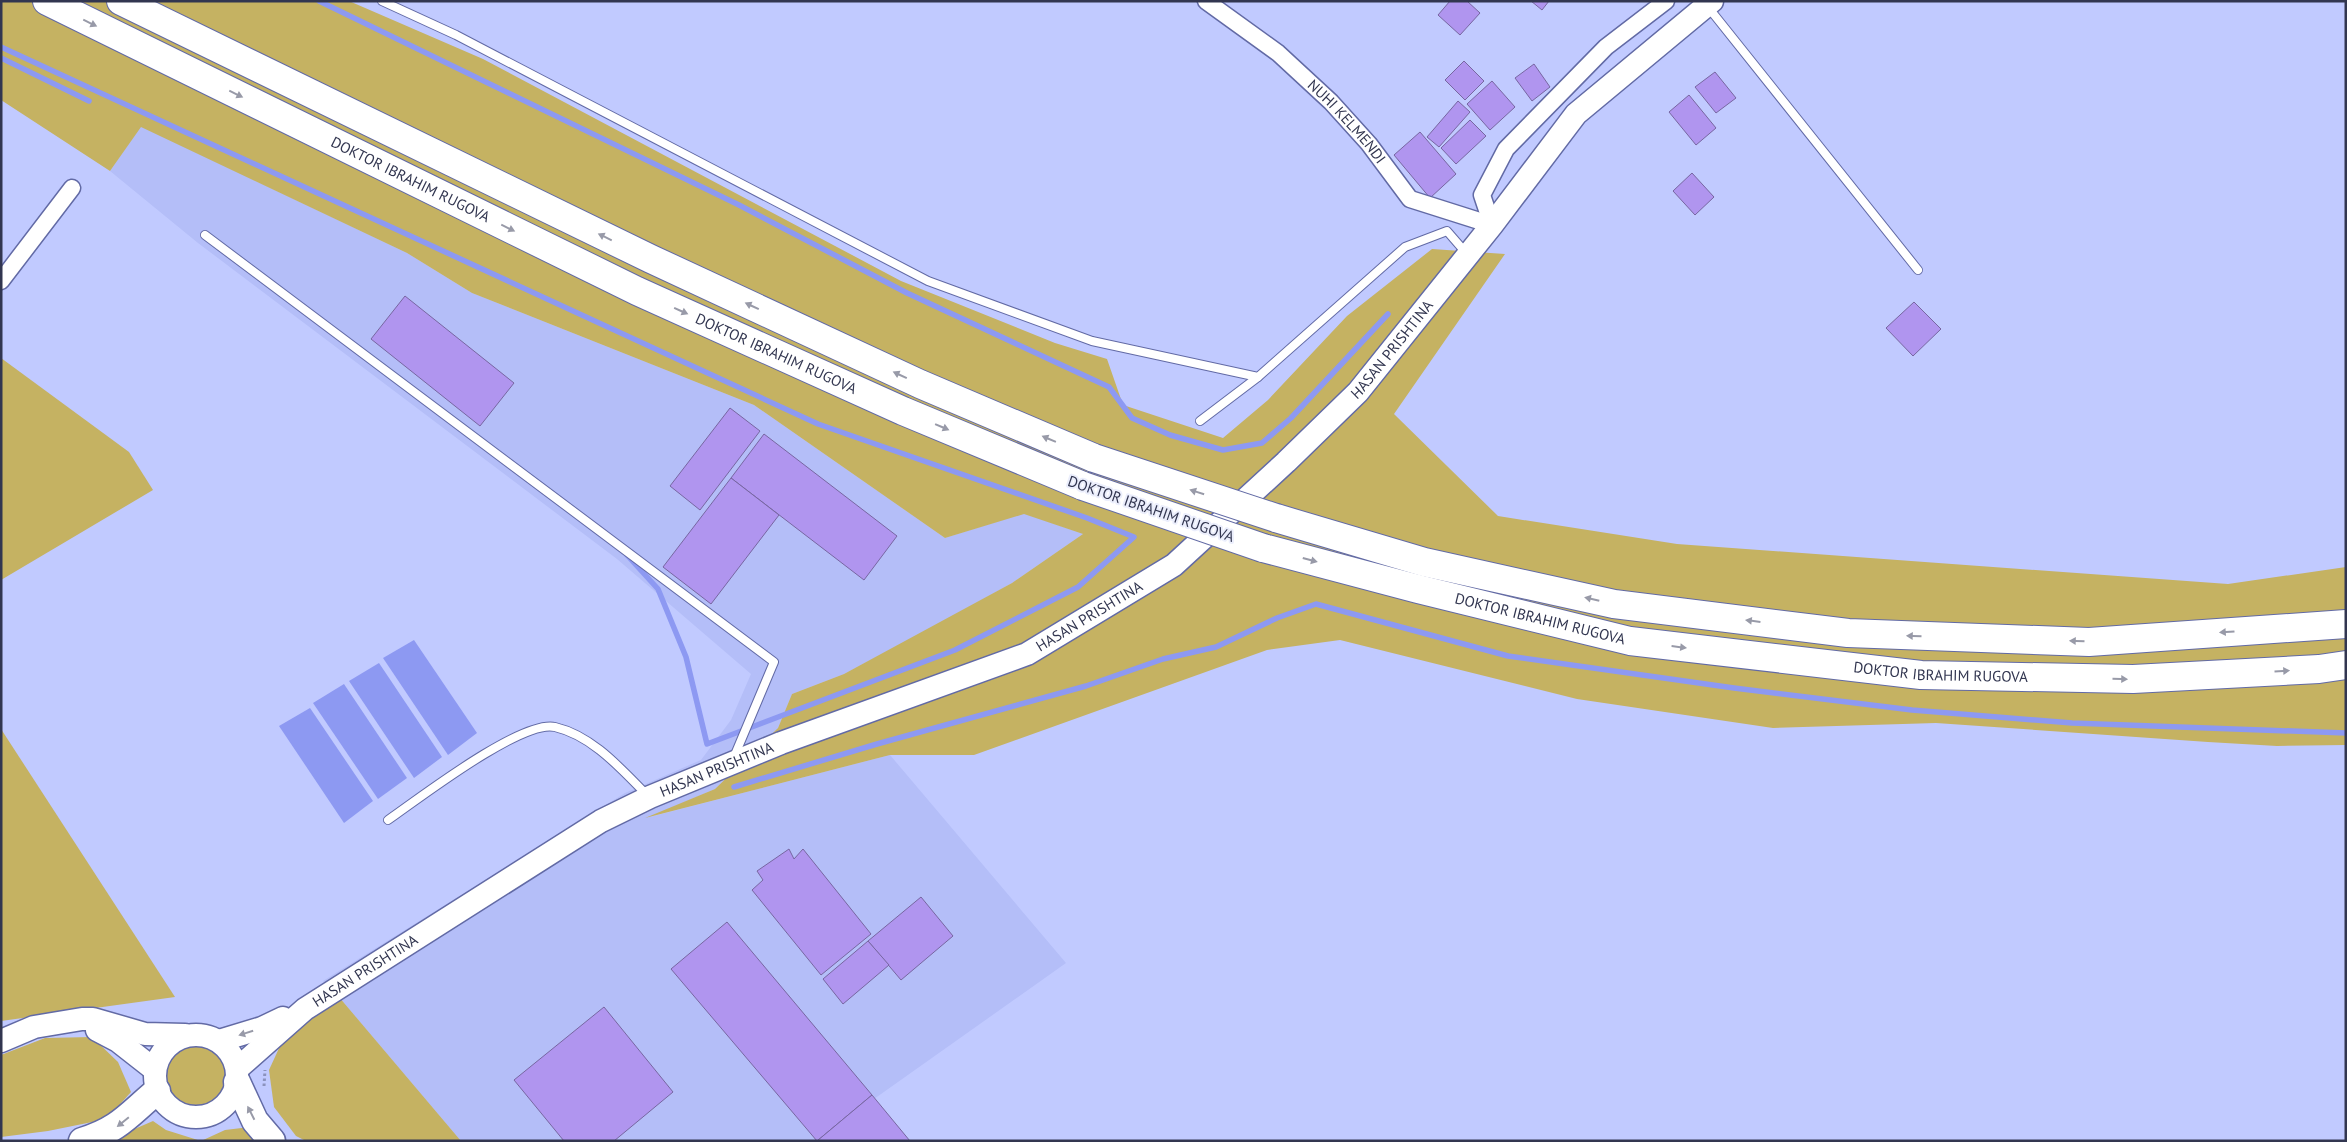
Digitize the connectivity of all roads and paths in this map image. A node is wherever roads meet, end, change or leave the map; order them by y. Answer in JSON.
{"nodes":[{"id":1,"x":47,"y":1,"type":"edge"},
{"id":2,"x":121,"y":1,"type":"edge"},
{"id":3,"x":382,"y":1,"type":"edge"},
{"id":4,"x":1206,"y":1,"type":"edge"},
{"id":5,"x":1666,"y":1,"type":"edge"},
{"id":6,"x":1709,"y":3,"type":"edge"},
{"id":7,"x":72,"y":188,"type":"dead end"},
{"id":8,"x":1492,"y":225,"type":"junction"},
{"id":9,"x":205,"y":234,"type":"dead end"},
{"id":10,"x":1468,"y":255,"type":"junction"},
{"id":11,"x":1918,"y":270,"type":"dead end"},
{"id":12,"x":1,"y":282,"type":"edge"},
{"id":13,"x":1258,"y":377,"type":"junction"},
{"id":14,"x":1200,"y":421,"type":"dead end"},
{"id":15,"x":2346,"y":624,"type":"edge"},
{"id":16,"x":2346,"y":665,"type":"edge"},
{"id":17,"x":2319,"y":669,"type":"junction"},
{"id":18,"x":2346,"y":673,"type":"edge"},
{"id":19,"x":730,"y":765,"type":"junction"},
{"id":20,"x":650,"y":797,"type":"junction"},
{"id":21,"x":388,"y":820,"type":"dead end"},
{"id":22,"x":305,"y":1008,"type":"junction"},
{"id":23,"x":68,"y":1020,"type":"junction"},
{"id":24,"x":185,"y":1035,"type":"junction"},
{"id":25,"x":1,"y":1040,"type":"edge"},
{"id":26,"x":219,"y":1041,"type":"junction"},
{"id":27,"x":237,"y":1076,"type":"junction"},
{"id":28,"x":156,"y":1080,"type":"junction"},
{"id":29,"x":82,"y":1141,"type":"edge"},
{"id":30,"x":272,"y":1141,"type":"edge"}],
"edges":[{"from":1,"to":17,"type":"highway","name":"DOKTOR IBRAHIM RUGOVA","one_way":true,"bridge":true},
{"from":15,"to":2,"type":"highway","name":"DOKTOR IBRAHIM RUGOVA","one_way":true,"bridge":true},
{"from":3,"to":13,"type":"lane"},
{"from":4,"to":8,"type":"street","name":"NUHI KELMENDI"},
{"from":5,"to":8,"type":"street"},
{"from":6,"to":8,"type":"main road","name":"HASAN PRISHTINA"},
{"from":6,"to":11,"type":"lane"},
{"from":7,"to":12,"type":"street"},
{"from":8,"to":10,"type":"main road","name":"HASAN PRISHTINA"},
{"from":9,"to":19,"type":"lane"},
{"from":10,"to":13,"type":"lane"},
{"from":10,"to":19,"type":"main road","name":"HASAN PRISHTINA"},
{"from":13,"to":14,"type":"lane"},
{"from":16,"to":17,"type":"highway","name":"DOKTOR IBRAHIM RUGOVA"},
{"from":17,"to":18,"type":"highway"},
{"from":19,"to":20,"type":"main road","name":"HASAN PRISHTINA"},
{"from":20,"to":21,"type":"lane"},
{"from":20,"to":22,"type":"main road","name":"HASAN PRISHTINA"},
{"from":22,"to":26,"type":"main road","name":"HASAN PRISHTINA","one_way":true},
{"from":22,"to":27,"type":"main road","name":"HASAN PRISHTINA"},
{"from":23,"to":24,"type":"main road"},
{"from":23,"to":25,"type":"main road"},
{"from":23,"to":28,"type":"main road"},
{"from":24,"to":26,"type":"main road"},
{"from":24,"to":28,"type":"main road"},
{"from":26,"to":27,"type":"main road"},
{"from":27,"to":28,"type":"main road"},
{"from":30,"to":27,"type":"highway","one_way":true},
{"from":28,"to":29,"type":"highway","one_way":true}]}
